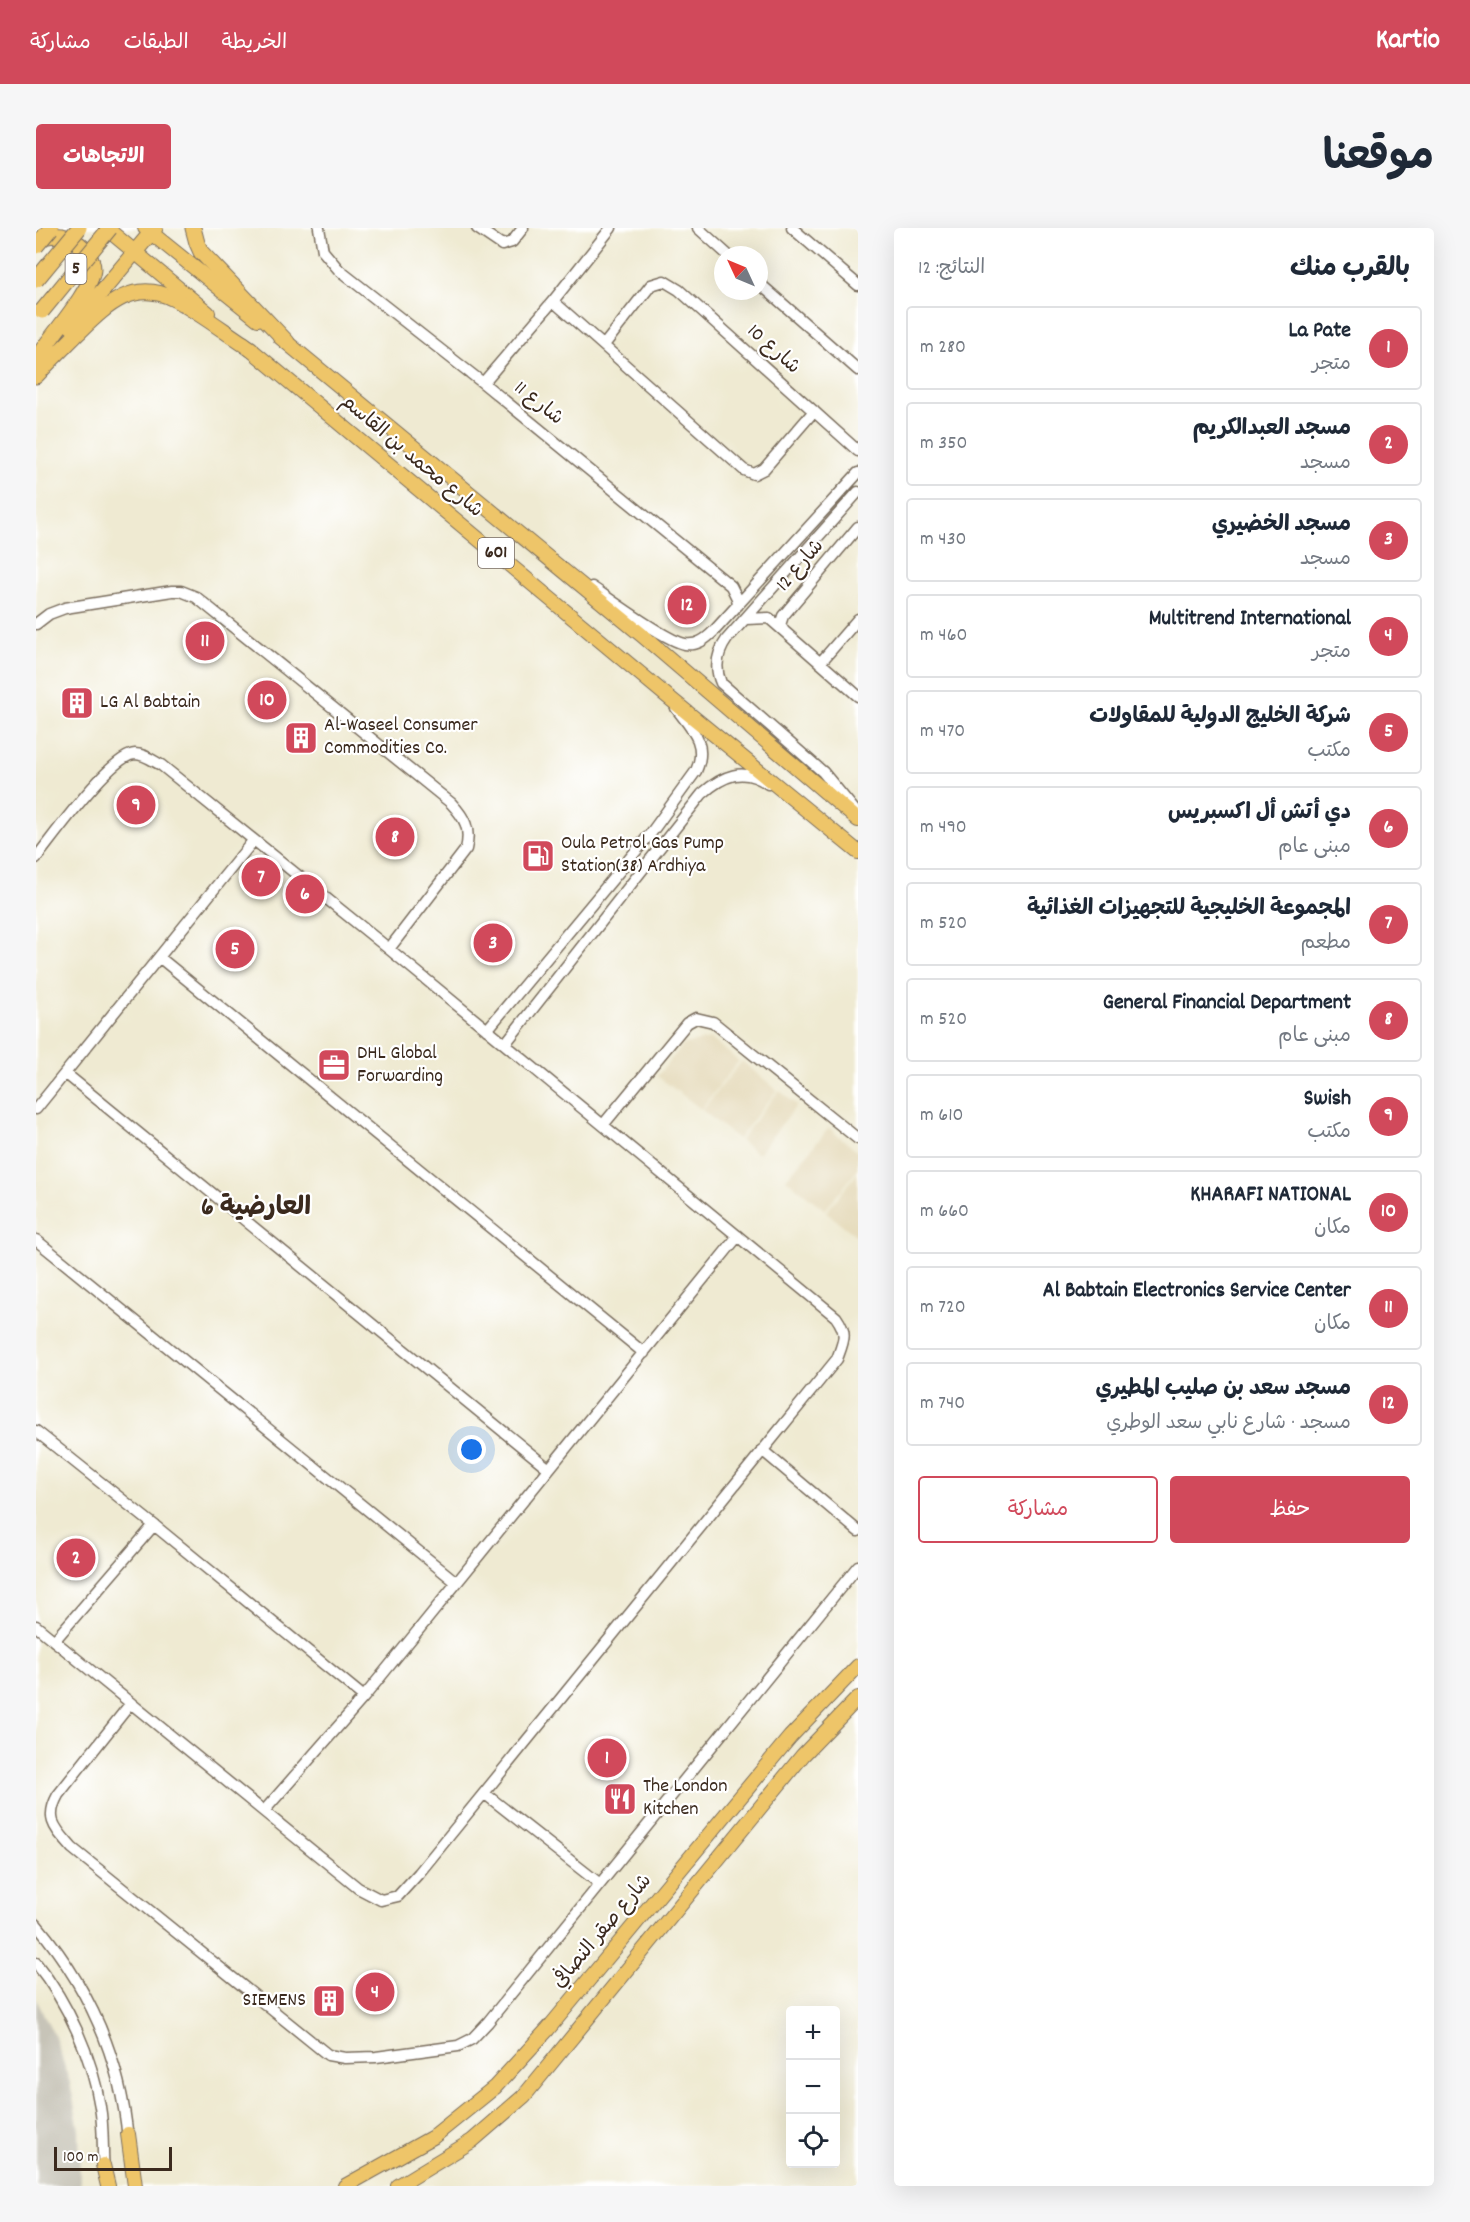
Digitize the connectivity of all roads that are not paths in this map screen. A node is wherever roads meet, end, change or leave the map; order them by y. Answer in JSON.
{"nodes":[{"id":1,"x":51,"y":228,"type":"edge"},
{"id":2,"x":79,"y":228,"type":"edge"},
{"id":3,"x":106,"y":228,"type":"edge"},
{"id":4,"x":110,"y":228,"type":"edge"},
{"id":5,"x":193,"y":228,"type":"edge"},
{"id":6,"x":319,"y":228,"type":"edge"},
{"id":7,"x":477,"y":228,"type":"edge"},
{"id":8,"x":523,"y":228,"type":"edge"},
{"id":9,"x":612,"y":228,"type":"edge"},
{"id":10,"x":698,"y":228,"type":"edge"},
{"id":11,"x":792,"y":228,"type":"edge"},
{"id":12,"x":151,"y":230,"type":"edge"},
{"id":13,"x":36,"y":240,"type":"edge"},
{"id":14,"x":36,"y":246,"type":"edge"},
{"id":15,"x":718,"y":246,"type":"edge"},
{"id":16,"x":135,"y":252,"type":"junction"},
{"id":17,"x":36,"y":280,"type":"edge"},
{"id":18,"x":858,"y":285,"type":"edge"},
{"id":19,"x":768,"y":291,"type":"edge"},
{"id":20,"x":553,"y":301,"type":"junction"},
{"id":21,"x":39,"y":314,"type":"edge"},
{"id":22,"x":287,"y":342,"type":"junction"},
{"id":23,"x":604,"y":345,"type":"junction"},
{"id":24,"x":251,"y":349,"type":"junction"},
{"id":25,"x":36,"y":359,"type":"edge"},
{"id":26,"x":36,"y":370,"type":"edge"},
{"id":27,"x":858,"y":370,"type":"edge"},
{"id":28,"x":36,"y":376,"type":"edge"},
{"id":29,"x":483,"y":383,"type":"junction"},
{"id":30,"x":814,"y":411,"type":"junction"},
{"id":31,"x":858,"y":451,"type":"edge"},
{"id":32,"x":858,"y":473,"type":"edge"},
{"id":33,"x":858,"y":492,"type":"edge"},
{"id":34,"x":858,"y":527,"type":"edge"},
{"id":35,"x":562,"y":570,"type":"junction"},
{"id":36,"x":763,"y":578,"type":"junction"},
{"id":37,"x":731,"y":586,"type":"junction"},
{"id":38,"x":754,"y":587,"type":"junction"},
{"id":39,"x":772,"y":591,"type":"junction"},
{"id":40,"x":738,"y":605,"type":"junction"},
{"id":41,"x":729,"y":616,"type":"junction"},
{"id":42,"x":769,"y":618,"type":"junction"},
{"id":43,"x":858,"y":619,"type":"edge"},
{"id":44,"x":743,"y":623,"type":"junction"},
{"id":45,"x":36,"y":624,"type":"edge"},
{"id":46,"x":784,"y":631,"type":"junction"},
{"id":47,"x":820,"y":663,"type":"junction"},
{"id":48,"x":667,"y":696,"type":"junction"},
{"id":49,"x":858,"y":696,"type":"edge"},
{"id":50,"x":686,"y":785,"type":"junction"},
{"id":51,"x":702,"y":794,"type":"junction"},
{"id":52,"x":858,"y":815,"type":"edge"},
{"id":53,"x":858,"y":820,"type":"edge"},
{"id":54,"x":253,"y":841,"type":"junction"},
{"id":55,"x":858,"y":854,"type":"edge"},
{"id":56,"x":36,"y":857,"type":"edge"},
{"id":57,"x":389,"y":949,"type":"junction"},
{"id":58,"x":159,"y":957,"type":"junction"},
{"id":59,"x":487,"y":1030,"type":"junction"},
{"id":60,"x":505,"y":1044,"type":"junction"},
{"id":61,"x":65,"y":1073,"type":"junction"},
{"id":62,"x":36,"y":1109,"type":"edge"},
{"id":63,"x":603,"y":1125,"type":"junction"},
{"id":64,"x":858,"y":1139,"type":"edge"},
{"id":65,"x":738,"y":1236,"type":"junction"},
{"id":66,"x":36,"y":1240,"type":"edge"},
{"id":67,"x":644,"y":1353,"type":"junction"},
{"id":68,"x":36,"y":1431,"type":"edge"},
{"id":69,"x":762,"y":1450,"type":"junction"},
{"id":70,"x":548,"y":1468,"type":"junction"},
{"id":71,"x":154,"y":1525,"type":"junction"},
{"id":72,"x":858,"y":1531,"type":"edge"},
{"id":73,"x":858,"y":1566,"type":"edge"},
{"id":74,"x":456,"y":1582,"type":"junction"},
{"id":75,"x":36,"y":1626,"type":"edge"},
{"id":76,"x":54,"y":1641,"type":"junction"},
{"id":77,"x":858,"y":1666,"type":"edge"},
{"id":78,"x":364,"y":1697,"type":"junction"},
{"id":79,"x":858,"y":1698,"type":"edge"},
{"id":80,"x":131,"y":1703,"type":"junction"},
{"id":81,"x":858,"y":1707,"type":"edge"},
{"id":82,"x":839,"y":1716,"type":"junction"},
{"id":83,"x":484,"y":1793,"type":"junction"},
{"id":84,"x":264,"y":1811,"type":"junction"},
{"id":85,"x":600,"y":1884,"type":"junction"},
{"id":86,"x":36,"y":1924,"type":"edge"},
{"id":87,"x":36,"y":1963,"type":"edge"},
{"id":88,"x":128,"y":2134,"type":"joint"},
{"id":89,"x":103,"y":2165,"type":"junction"},
{"id":90,"x":99,"y":2186,"type":"edge"},
{"id":91,"x":106,"y":2186,"type":"edge"},
{"id":92,"x":133,"y":2186,"type":"edge"},
{"id":93,"x":345,"y":2186,"type":"edge"},
{"id":94,"x":398,"y":2186,"type":"edge"}],
"edges":[{"from":1,"to":14,"type":"highway","bridge":true},
{"from":2,"to":17,"type":"highway","number":"5","bridge":true},
{"from":3,"to":16,"type":"main road","name":"شارع محمد بن القاسم","number":"601"},
{"from":4,"to":21,"type":"highway","number":"5","bridge":true},
{"from":5,"to":22,"type":"highway"},
{"from":6,"to":29,"type":"street","name":"شارع 11"},
{"from":7,"to":8,"type":"street"},
{"from":9,"to":20,"type":"street"},
{"from":10,"to":15,"type":"street"},
{"from":11,"to":18,"type":"street"},
{"from":12,"to":16,"type":"highway"},
{"from":12,"to":22,"type":"main road","name":"شارع محمد بن القاسم","number":"601"},
{"from":13,"to":25,"type":"highway"},
{"from":16,"to":24,"type":"main road","name":"شارع محمد بن القاسم","number":"601"},
{"from":16,"to":26,"type":"highway"},
{"from":19,"to":27,"type":"street"},
{"from":20,"to":23,"type":"street"},
{"from":20,"to":29,"type":"street"},
{"from":22,"to":35,"type":"main road","name":"شارع محمد بن القاسم","number":"601"},
{"from":23,"to":30,"type":"street"},
{"from":23,"to":30,"type":"street","name":"شارع 10"},
{"from":24,"to":28,"type":"highway"},
{"from":24,"to":48,"type":"main road","name":"شارع محمد بن القاسم","number":"601"},
{"from":29,"to":37,"type":"street","name":"شارع 11"},
{"from":30,"to":31,"type":"street","name":"شارع 10"},
{"from":32,"to":36,"type":"street"},
{"from":33,"to":39,"type":"street"},
{"from":34,"to":46,"type":"street","name":"شارع 12"},
{"from":35,"to":41,"type":"street"},
{"from":35,"to":53,"type":"main road","name":"شارع محمد بن القاسم","number":"601"},
{"from":36,"to":38,"type":"street"},
{"from":36,"to":39,"type":"street"},
{"from":37,"to":38,"type":"street"},
{"from":37,"to":40,"type":"street"},
{"from":38,"to":40,"type":"street"},
{"from":39,"to":42,"type":"street"},
{"from":39,"to":44,"type":"street"},
{"from":40,"to":41,"type":"street"},
{"from":41,"to":44,"type":"street"},
{"from":42,"to":44,"type":"street"},
{"from":42,"to":46,"type":"street"},
{"from":43,"to":47,"type":"street"},
{"from":44,"to":52,"type":"street"},
{"from":45,"to":57,"type":"street"},
{"from":46,"to":47,"type":"street"},
{"from":47,"to":49,"type":"street"},
{"from":48,"to":50,"type":"street"},
{"from":48,"to":55,"type":"main road","name":"شارع محمد بن القاسم","number":"601"},
{"from":50,"to":51,"type":"street"},
{"from":50,"to":59,"type":"street"},
{"from":51,"to":55,"type":"street"},
{"from":51,"to":60,"type":"street"},
{"from":54,"to":56,"type":"street"},
{"from":54,"to":57,"type":"street"},
{"from":54,"to":58,"type":"street"},
{"from":57,"to":59,"type":"street"},
{"from":58,"to":61,"type":"street"},
{"from":58,"to":67,"type":"street"},
{"from":59,"to":60,"type":"street"},
{"from":60,"to":63,"type":"street"},
{"from":61,"to":62,"type":"street"},
{"from":61,"to":70,"type":"street"},
{"from":63,"to":64,"type":"street"},
{"from":63,"to":65,"type":"street"},
{"from":65,"to":67,"type":"street"},
{"from":65,"to":69,"type":"street"},
{"from":66,"to":74,"type":"street"},
{"from":67,"to":70,"type":"street"},
{"from":68,"to":71,"type":"street"},
{"from":69,"to":72,"type":"street"},
{"from":69,"to":83,"type":"street"},
{"from":70,"to":74,"type":"street"},
{"from":71,"to":76,"type":"street"},
{"from":71,"to":78,"type":"street"},
{"from":73,"to":85,"type":"street"},
{"from":74,"to":78,"type":"street"},
{"from":75,"to":76,"type":"street"},
{"from":76,"to":80,"type":"street"},
{"from":77,"to":93,"type":"main road","name":"شارع صقر النصافي"},
{"from":78,"to":84,"type":"street"},
{"from":79,"to":82,"type":"main road"},
{"from":80,"to":84,"type":"street"},
{"from":80,"to":85,"type":"street"},
{"from":81,"to":82,"type":"street"},
{"from":82,"to":94,"type":"main road"},
{"from":83,"to":84,"type":"street"},
{"from":83,"to":85,"type":"street"},
{"from":86,"to":88,"type":"street"},
{"from":87,"to":89,"type":"street"},
{"from":88,"to":92,"type":"main road"},
{"from":89,"to":90,"type":"main road"},
{"from":89,"to":91,"type":"main road"}]}
